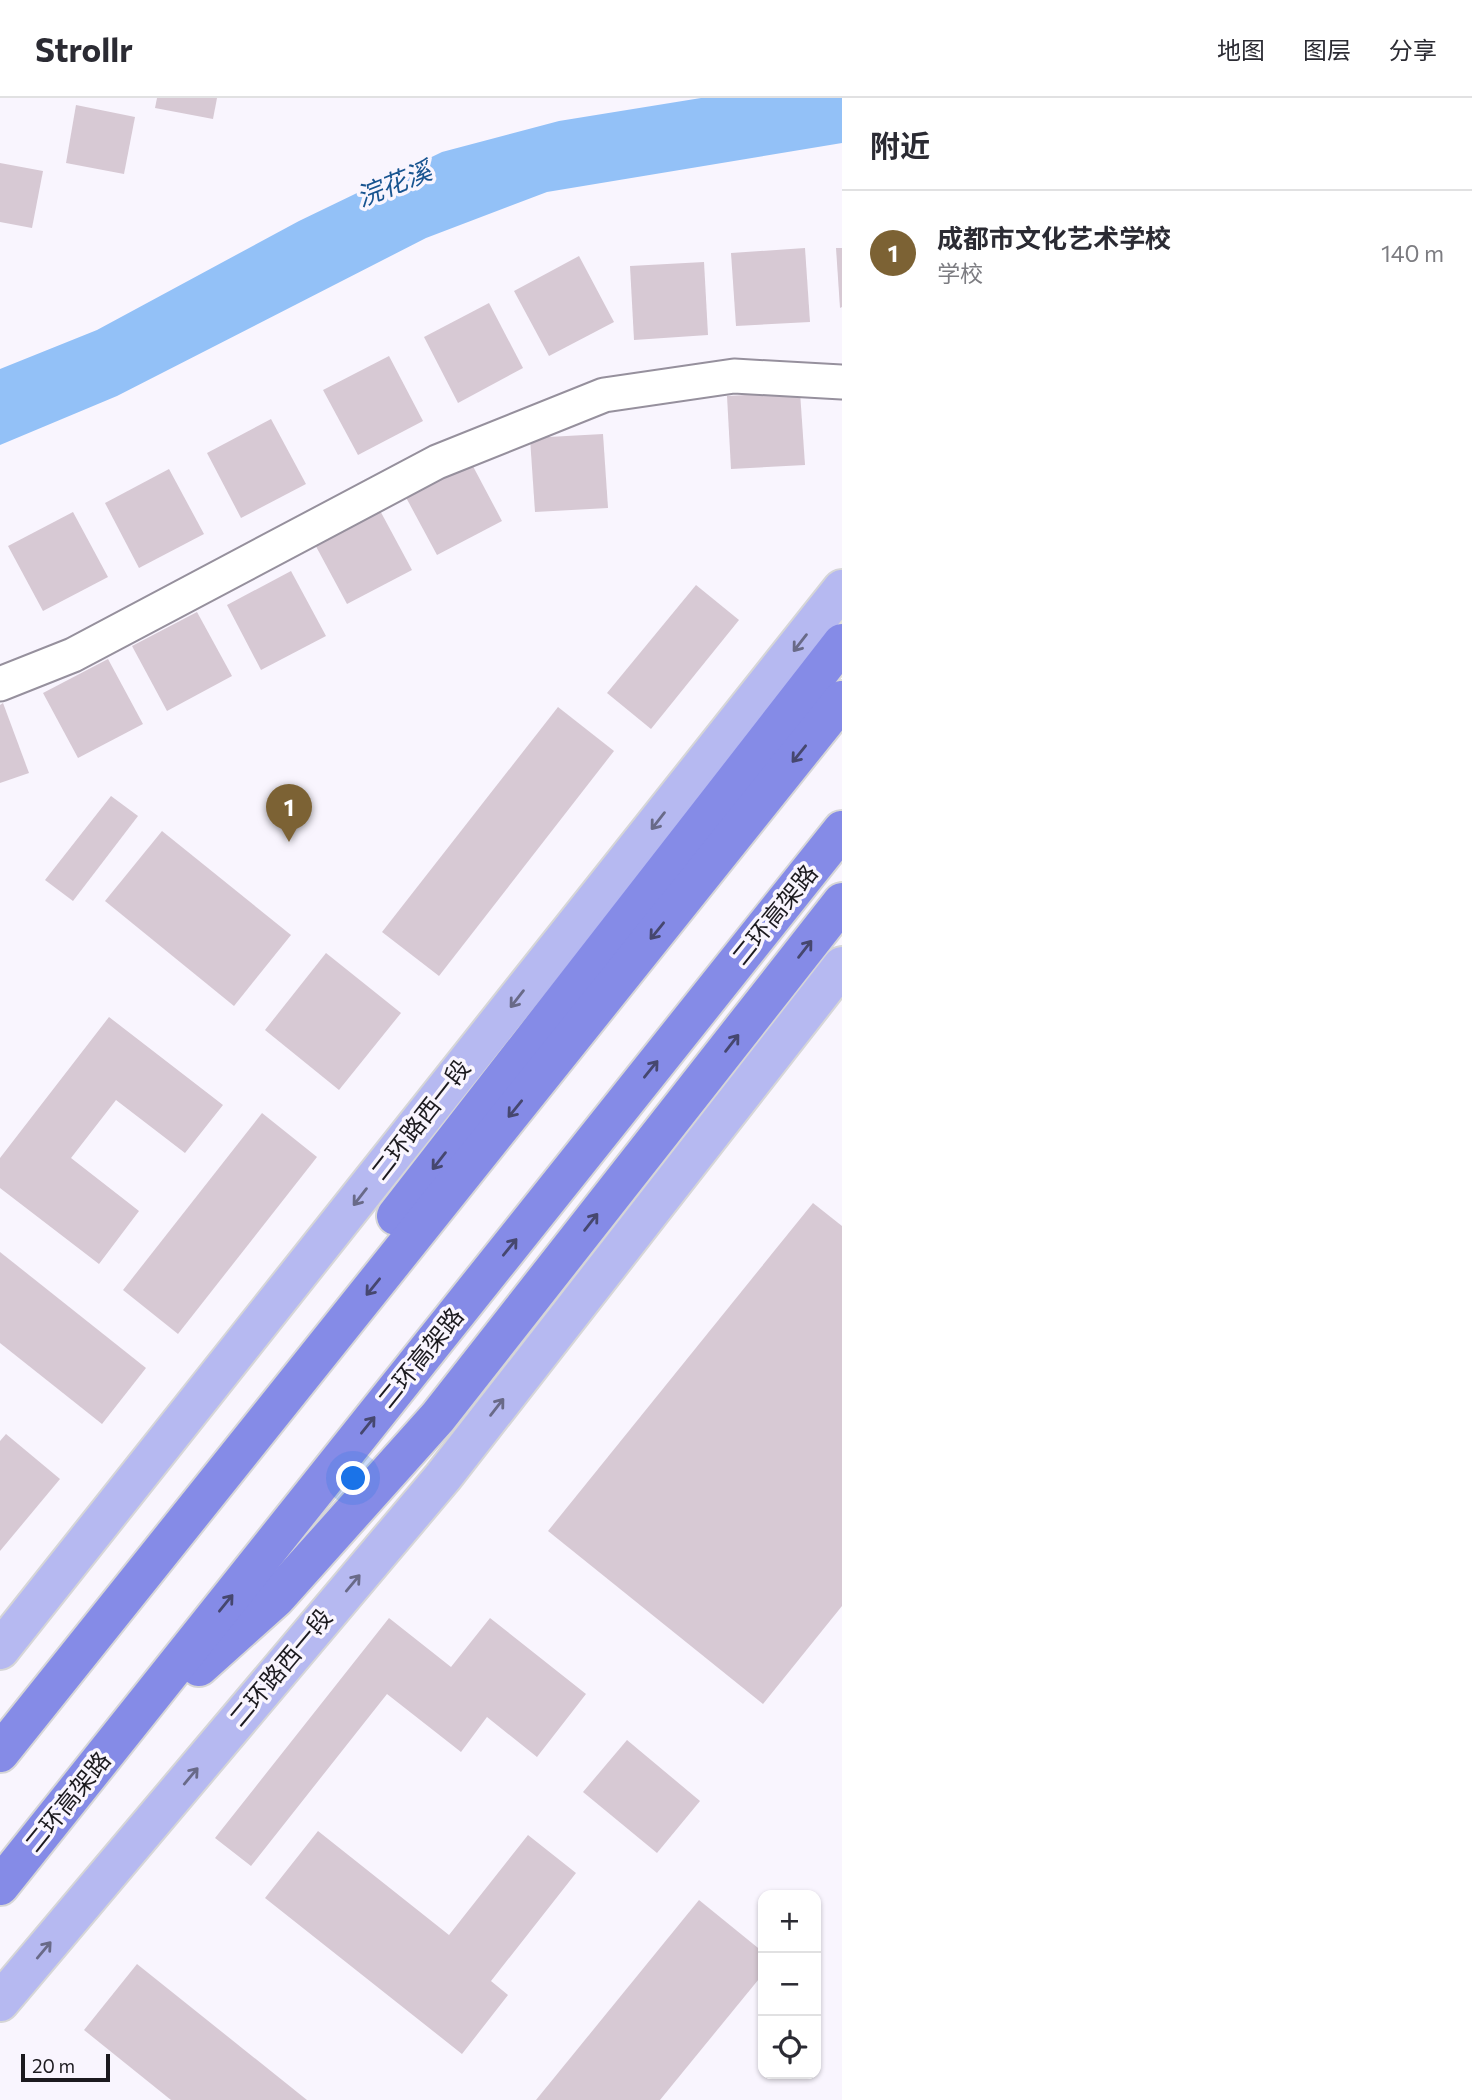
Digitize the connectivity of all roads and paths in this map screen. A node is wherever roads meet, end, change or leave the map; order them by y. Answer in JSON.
{"nodes":[{"id":1,"x":842,"y":382,"type":"edge"},
{"id":2,"x":842,"y":589,"type":"edge"},
{"id":3,"x":842,"y":643,"type":"edge"},
{"id":4,"x":0,"y":684,"type":"edge"},
{"id":5,"x":842,"y":700,"type":"edge"},
{"id":6,"x":842,"y":830,"type":"edge"},
{"id":7,"x":842,"y":902,"type":"edge"},
{"id":8,"x":842,"y":966,"type":"edge"},
{"id":9,"x":0,"y":1650,"type":"edge"},
{"id":10,"x":81,"y":1652,"type":"junction"},
{"id":11,"x":116,"y":1741,"type":"junction"},
{"id":12,"x":0,"y":1753,"type":"edge"},
{"id":13,"x":0,"y":1886,"type":"edge"},
{"id":14,"x":0,"y":2002,"type":"edge"}],
"edges":[{"from":1,"to":4,"type":"street"},
{"from":2,"to":9,"type":"main road","name":"二环路西一段","one_way":true},
{"from":3,"to":10,"type":"highway","one_way":true},
{"from":5,"to":10,"type":"highway","one_way":true},
{"from":11,"to":6,"type":"highway","name":"二环高架路","one_way":true},
{"from":11,"to":7,"type":"highway","one_way":true},
{"from":14,"to":8,"type":"main road","name":"二环路西一段","one_way":true},
{"from":10,"to":12,"type":"highway"},
{"from":11,"to":13,"type":"highway","name":"二环高架路"}]}
